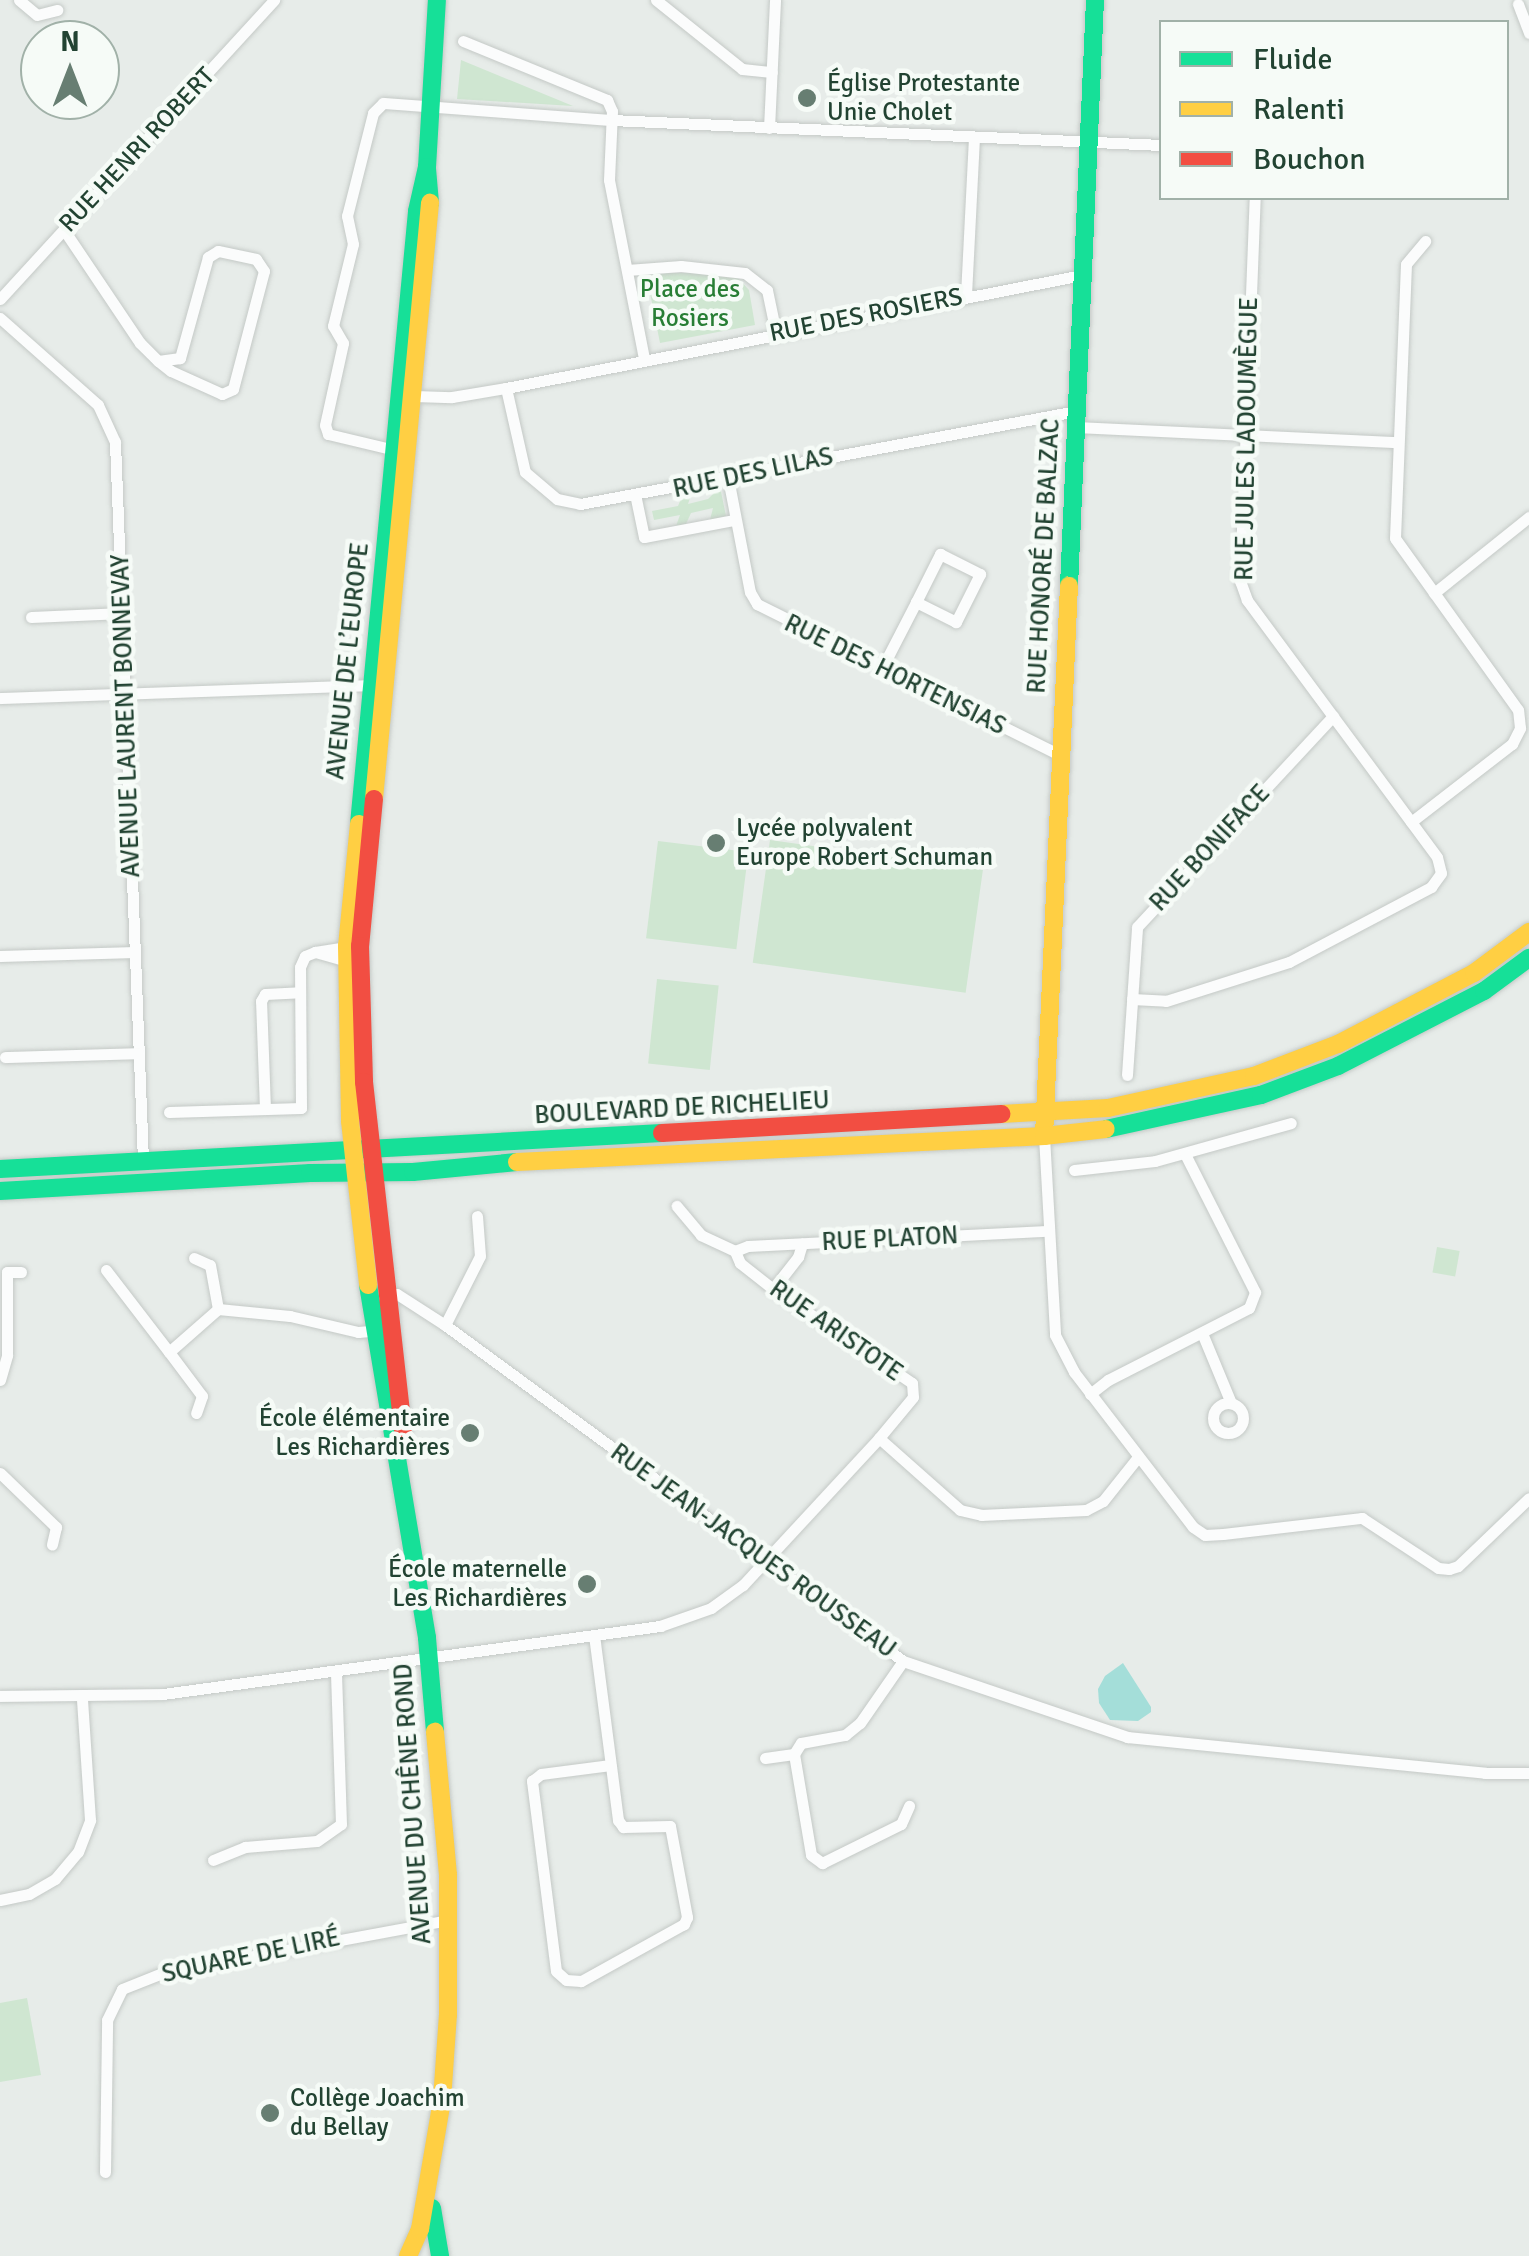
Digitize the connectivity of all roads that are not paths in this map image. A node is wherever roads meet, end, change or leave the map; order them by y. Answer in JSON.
{"nodes":[{"id":1,"x":19,"y":0,"type":"edge"},
{"id":2,"x":274,"y":0,"type":"edge"},
{"id":3,"x":438,"y":0,"type":"edge"},
{"id":4,"x":656,"y":0,"type":"edge"},
{"id":5,"x":775,"y":0,"type":"edge"},
{"id":6,"x":1094,"y":0,"type":"edge"},
{"id":7,"x":1518,"y":4,"type":"dead end"},
{"id":8,"x":57,"y":10,"type":"dead end"},
{"id":9,"x":1529,"y":33,"type":"edge"},
{"id":10,"x":462,"y":41,"type":"dead end"},
{"id":11,"x":772,"y":72,"type":"junction"},
{"id":12,"x":431,"y":110,"type":"junction"},
{"id":13,"x":611,"y":120,"type":"junction"},
{"id":14,"x":769,"y":128,"type":"junction"},
{"id":15,"x":974,"y":139,"type":"junction"},
{"id":16,"x":1089,"y":142,"type":"junction"},
{"id":17,"x":1159,"y":145,"type":"edge"},
{"id":18,"x":427,"y":167,"type":"junction"},
{"id":19,"x":1255,"y":200,"type":"edge"},
{"id":20,"x":64,"y":230,"type":"junction"},
{"id":21,"x":1425,"y":241,"type":"dead end"},
{"id":22,"x":627,"y":270,"type":"junction"},
{"id":23,"x":1082,"y":274,"type":"junction"},
{"id":24,"x":966,"y":295,"type":"junction"},
{"id":25,"x":0,"y":299,"type":"edge"},
{"id":26,"x":0,"y":318,"type":"edge"},
{"id":27,"x":776,"y":333,"type":"junction"},
{"id":28,"x":644,"y":358,"type":"junction"},
{"id":29,"x":158,"y":361,"type":"junction"},
{"id":30,"x":506,"y":388,"type":"junction"},
{"id":31,"x":414,"y":396,"type":"junction"},
{"id":32,"x":1076,"y":419,"type":"junction"},
{"id":33,"x":1244,"y":435,"type":"junction"},
{"id":34,"x":1398,"y":442,"type":"junction"},
{"id":35,"x":394,"y":450,"type":"junction"},
{"id":36,"x":728,"y":478,"type":"junction"},
{"id":37,"x":635,"y":494,"type":"junction"},
{"id":38,"x":1529,"y":517,"type":"edge"},
{"id":39,"x":734,"y":520,"type":"junction"},
{"id":40,"x":1434,"y":593,"type":"junction"},
{"id":41,"x":916,"y":602,"type":"junction"},
{"id":42,"x":123,"y":613,"type":"junction"},
{"id":43,"x":31,"y":617,"type":"dead end"},
{"id":44,"x":882,"y":668,"type":"junction"},
{"id":45,"x":378,"y":685,"type":"junction"},
{"id":46,"x":126,"y":695,"type":"junction"},
{"id":47,"x":0,"y":698,"type":"edge"},
{"id":48,"x":1333,"y":716,"type":"junction"},
{"id":49,"x":1060,"y":755,"type":"junction"},
{"id":50,"x":1412,"y":822,"type":"junction"},
{"id":51,"x":1529,"y":932,"type":"edge"},
{"id":52,"x":135,"y":952,"type":"junction"},
{"id":53,"x":347,"y":953,"type":"junction"},
{"id":54,"x":0,"y":956,"type":"edge"},
{"id":55,"x":1529,"y":958,"type":"edge"},
{"id":56,"x":360,"y":984,"type":"junction"},
{"id":57,"x":300,"y":992,"type":"junction"},
{"id":58,"x":1132,"y":999,"type":"junction"},
{"id":59,"x":138,"y":1053,"type":"junction"},
{"id":60,"x":5,"y":1057,"type":"dead end"},
{"id":61,"x":1128,"y":1075,"type":"dead end"},
{"id":62,"x":265,"y":1109,"type":"junction"},
{"id":63,"x":169,"y":1112,"type":"dead end"},
{"id":64,"x":1044,"y":1114,"type":"junction"},
{"id":65,"x":1291,"y":1123,"type":"dead end"},
{"id":66,"x":1044,"y":1136,"type":"junction"},
{"id":67,"x":1186,"y":1154,"type":"junction"},
{"id":68,"x":143,"y":1162,"type":"junction"},
{"id":69,"x":354,"y":1162,"type":"junction"},
{"id":70,"x":374,"y":1162,"type":"junction"},
{"id":71,"x":0,"y":1169,"type":"edge"},
{"id":72,"x":1074,"y":1170,"type":"dead end"},
{"id":73,"x":0,"y":1191,"type":"edge"},
{"id":74,"x":677,"y":1206,"type":"dead end"},
{"id":75,"x":477,"y":1216,"type":"dead end"},
{"id":76,"x":1046,"y":1230,"type":"junction"},
{"id":77,"x":802,"y":1244,"type":"junction"},
{"id":78,"x":734,"y":1251,"type":"junction"},
{"id":79,"x":194,"y":1258,"type":"dead end"},
{"id":80,"x":106,"y":1270,"type":"dead end"},
{"id":81,"x":21,"y":1272,"type":"dead end"},
{"id":82,"x":773,"y":1289,"type":"junction"},
{"id":83,"x":389,"y":1296,"type":"junction"},
{"id":84,"x":370,"y":1299,"type":"junction"},
{"id":85,"x":218,"y":1309,"type":"junction"},
{"id":86,"x":445,"y":1325,"type":"junction"},
{"id":87,"x":384,"y":1329,"type":"junction"},
{"id":88,"x":1202,"y":1333,"type":"junction"},
{"id":89,"x":169,"y":1352,"type":"junction"},
{"id":90,"x":0,"y":1380,"type":"edge"},
{"id":91,"x":1090,"y":1394,"type":"junction"},
{"id":92,"x":1231,"y":1404,"type":"dead end"},
{"id":93,"x":196,"y":1413,"type":"dead end"},
{"id":94,"x":879,"y":1438,"type":"junction"},
{"id":95,"x":1138,"y":1457,"type":"junction"},
{"id":96,"x":0,"y":1473,"type":"edge"},
{"id":97,"x":1529,"y":1498,"type":"edge"},
{"id":98,"x":52,"y":1545,"type":"dead end"},
{"id":99,"x":767,"y":1561,"type":"junction"},
{"id":100,"x":594,"y":1635,"type":"junction"},
{"id":101,"x":429,"y":1658,"type":"junction"},
{"id":102,"x":903,"y":1660,"type":"junction"},
{"id":103,"x":336,"y":1673,"type":"junction"},
{"id":104,"x":0,"y":1696,"type":"edge"},
{"id":105,"x":82,"y":1698,"type":"junction"},
{"id":106,"x":794,"y":1754,"type":"junction"},
{"id":107,"x":765,"y":1758,"type":"dead end"},
{"id":108,"x":610,"y":1765,"type":"junction"},
{"id":109,"x":1529,"y":1773,"type":"edge"},
{"id":110,"x":910,"y":1806,"type":"dead end"},
{"id":111,"x":213,"y":1860,"type":"dead end"},
{"id":112,"x":0,"y":1900,"type":"edge"},
{"id":113,"x":448,"y":1920,"type":"junction"},
{"id":114,"x":432,"y":2170,"type":"junction"},
{"id":115,"x":104,"y":2172,"type":"dead end"},
{"id":116,"x":408,"y":2256,"type":"edge"},
{"id":117,"x":440,"y":2256,"type":"edge"}],
"edges":[{"from":1,"to":8,"type":"street"},
{"from":2,"to":20,"type":"street","name":"RUE HENRI ROBERT"},
{"from":3,"to":12,"type":"main road","name":"AVENUE DE L’EUROPE"},
{"from":4,"to":11,"type":"street"},
{"from":5,"to":11,"type":"street"},
{"from":6,"to":16,"type":"main road","name":"RUE HONORÉ DE BALZAC"},
{"from":7,"to":9,"type":"street"},
{"from":10,"to":13,"type":"street"},
{"from":11,"to":14,"type":"street"},
{"from":12,"to":13,"type":"street"},
{"from":12,"to":18,"type":"main road","name":"AVENUE DE L’EUROPE"},
{"from":12,"to":35,"type":"street"},
{"from":13,"to":14,"type":"street"},
{"from":13,"to":22,"type":"street"},
{"from":14,"to":15,"type":"street"},
{"from":15,"to":16,"type":"street"},
{"from":15,"to":24,"type":"street"},
{"from":16,"to":17,"type":"street"},
{"from":16,"to":23,"type":"main road","name":"RUE HONORÉ DE BALZAC"},
{"from":18,"to":31,"type":"main road","name":"AVENUE DE L’EUROPE"},
{"from":18,"to":35,"type":"main road","name":"AVENUE DE L’EUROPE"},
{"from":19,"to":33,"type":"street","name":"RUE JULES LADOUMÈGUE"},
{"from":20,"to":25,"type":"street","name":"RUE HENRI ROBERT"},
{"from":20,"to":29,"type":"street"},
{"from":21,"to":34,"type":"street"},
{"from":22,"to":27,"type":"street"},
{"from":22,"to":28,"type":"street"},
{"from":23,"to":24,"type":"street","name":"RUE DES ROSIERS"},
{"from":23,"to":32,"type":"main road","name":"RUE HONORÉ DE BALZAC"},
{"from":24,"to":27,"type":"street","name":"RUE DES ROSIERS"},
{"from":26,"to":42,"type":"street","name":"AVENUE LAURENT BONNEVAY"},
{"from":27,"to":28,"type":"street","name":"RUE DES ROSIERS"},
{"from":28,"to":30,"type":"street","name":"RUE DES ROSIERS"},
{"from":29,"to":29,"type":"street"},
{"from":30,"to":31,"type":"street","name":"RUE DES ROSIERS"},
{"from":30,"to":37,"type":"street","name":"RUE DES LILAS"},
{"from":31,"to":45,"type":"main road","name":"AVENUE DE L’EUROPE"},
{"from":32,"to":33,"type":"street","name":"RUE DES LILAS"},
{"from":32,"to":36,"type":"street","name":"RUE DES LILAS"},
{"from":32,"to":49,"type":"main road","name":"RUE HONORÉ DE BALZAC"},
{"from":33,"to":34,"type":"street","name":"RUE DES LILAS"},
{"from":33,"to":48,"type":"street","name":"RUE JULES LADOUMÈGUE"},
{"from":34,"to":40,"type":"street"},
{"from":35,"to":45,"type":"main road","name":"AVENUE DE L’EUROPE"},
{"from":36,"to":37,"type":"street","name":"RUE DES LILAS"},
{"from":36,"to":39,"type":"street","name":"RUE DES HORTENSIAS"},
{"from":37,"to":39,"type":"street"},
{"from":38,"to":40,"type":"street"},
{"from":39,"to":44,"type":"street","name":"RUE DES HORTENSIAS"},
{"from":40,"to":50,"type":"street"},
{"from":41,"to":41,"type":"street"},
{"from":41,"to":44,"type":"street"},
{"from":42,"to":43,"type":"street"},
{"from":42,"to":46,"type":"street","name":"AVENUE LAURENT BONNEVAY"},
{"from":44,"to":49,"type":"street","name":"RUE DES HORTENSIAS"},
{"from":45,"to":46,"type":"street"},
{"from":45,"to":53,"type":"main road","name":"AVENUE DE L’EUROPE"},
{"from":45,"to":56,"type":"main road","name":"AVENUE DE L’EUROPE"},
{"from":46,"to":47,"type":"street"},
{"from":46,"to":52,"type":"street","name":"AVENUE LAURENT BONNEVAY"},
{"from":48,"to":50,"type":"street","name":"RUE JULES LADOUMÈGUE"},
{"from":48,"to":58,"type":"street","name":"RUE BONIFACE"},
{"from":49,"to":64,"type":"main road","name":"RUE HONORÉ DE BALZAC"},
{"from":50,"to":58,"type":"street","name":"RUE JULES LADOUMÈGUE"},
{"from":51,"to":64,"type":"main road","name":"BOULEVARD DE RICHELIEU"},
{"from":52,"to":54,"type":"street"},
{"from":52,"to":59,"type":"street","name":"AVENUE LAURENT BONNEVAY"},
{"from":53,"to":56,"type":"street"},
{"from":53,"to":57,"type":"street"},
{"from":53,"to":69,"type":"main road","name":"AVENUE DE L’EUROPE"},
{"from":55,"to":66,"type":"main road","name":"BOULEVARD DE RICHELIEU"},
{"from":56,"to":70,"type":"main road","name":"AVENUE DE L’EUROPE"},
{"from":57,"to":62,"type":"street"},
{"from":57,"to":62,"type":"street"},
{"from":58,"to":61,"type":"street","name":"RUE BONIFACE"},
{"from":59,"to":60,"type":"street"},
{"from":59,"to":68,"type":"street","name":"AVENUE LAURENT BONNEVAY"},
{"from":62,"to":63,"type":"street"},
{"from":64,"to":66,"type":"main road"},
{"from":64,"to":70,"type":"main road","name":"BOULEVARD DE RICHELIEU"},
{"from":65,"to":67,"type":"street"},
{"from":66,"to":70,"type":"main road","name":"BOULEVARD DE RICHELIEU"},
{"from":66,"to":76,"type":"street"},
{"from":67,"to":72,"type":"street"},
{"from":67,"to":88,"type":"street"},
{"from":68,"to":69,"type":"main road","name":"BOULEVARD DE RICHELIEU"},
{"from":68,"to":71,"type":"main road","name":"BOULEVARD DE RICHELIEU"},
{"from":69,"to":70,"type":"main road","name":"BOULEVARD DE RICHELIEU"},
{"from":69,"to":73,"type":"main road"},
{"from":69,"to":84,"type":"main road","name":"AVENUE DU CHÊNE ROND"},
{"from":70,"to":83,"type":"main road","name":"AVENUE DU CHÊNE ROND"},
{"from":74,"to":78,"type":"street","name":"RUE ARISTOTE"},
{"from":75,"to":86,"type":"street"},
{"from":76,"to":77,"type":"street","name":"RUE PLATON"},
{"from":76,"to":91,"type":"street"},
{"from":77,"to":78,"type":"street","name":"RUE PLATON"},
{"from":77,"to":82,"type":"street"},
{"from":78,"to":82,"type":"street","name":"RUE ARISTOTE"},
{"from":79,"to":85,"type":"street"},
{"from":80,"to":89,"type":"street"},
{"from":81,"to":90,"type":"street"},
{"from":82,"to":94,"type":"street","name":"RUE ARISTOTE"},
{"from":83,"to":84,"type":"street"},
{"from":83,"to":86,"type":"street","name":"RUE JEAN-JACQUES ROUSSEAU"},
{"from":83,"to":87,"type":"main road","name":"AVENUE DU CHÊNE ROND"},
{"from":84,"to":87,"type":"main road","name":"AVENUE DU CHÊNE ROND"},
{"from":85,"to":87,"type":"street"},
{"from":85,"to":89,"type":"street"},
{"from":86,"to":99,"type":"street","name":"RUE JEAN-JACQUES ROUSSEAU"},
{"from":87,"to":101,"type":"main road","name":"AVENUE DU CHÊNE ROND"},
{"from":88,"to":91,"type":"street"},
{"from":88,"to":92,"type":"street"},
{"from":89,"to":93,"type":"street"},
{"from":91,"to":95,"type":"street"},
{"from":94,"to":95,"type":"street"},
{"from":94,"to":99,"type":"street","name":"RUE ARISTOTE"},
{"from":95,"to":97,"type":"street"},
{"from":96,"to":98,"type":"street"},
{"from":99,"to":100,"type":"street","name":"RUE ARISTOTE"},
{"from":99,"to":102,"type":"street","name":"RUE JEAN-JACQUES ROUSSEAU"},
{"from":100,"to":101,"type":"street","name":"RUE ARISTOTE"},
{"from":100,"to":108,"type":"street"},
{"from":101,"to":103,"type":"street","name":"RUE ARISTOTE"},
{"from":101,"to":113,"type":"main road","name":"AVENUE DU CHÊNE ROND"},
{"from":102,"to":106,"type":"street"},
{"from":102,"to":109,"type":"street","name":"RUE JEAN-JACQUES ROUSSEAU"},
{"from":103,"to":105,"type":"street","name":"RUE ARISTOTE"},
{"from":103,"to":111,"type":"street"},
{"from":104,"to":105,"type":"street","name":"RUE ARISTOTE"},
{"from":105,"to":112,"type":"street"},
{"from":106,"to":107,"type":"street"},
{"from":106,"to":110,"type":"street"},
{"from":108,"to":108,"type":"street"},
{"from":113,"to":114,"type":"main road","name":"AVENUE DU CHÊNE ROND"},
{"from":113,"to":115,"type":"street","name":"SQUARE DE LIRÉ"},
{"from":114,"to":116,"type":"main road","name":"AVENUE DU CHÊNE ROND"},
{"from":114,"to":117,"type":"main road","name":"AVENUE DU CHÊNE ROND"}]}
